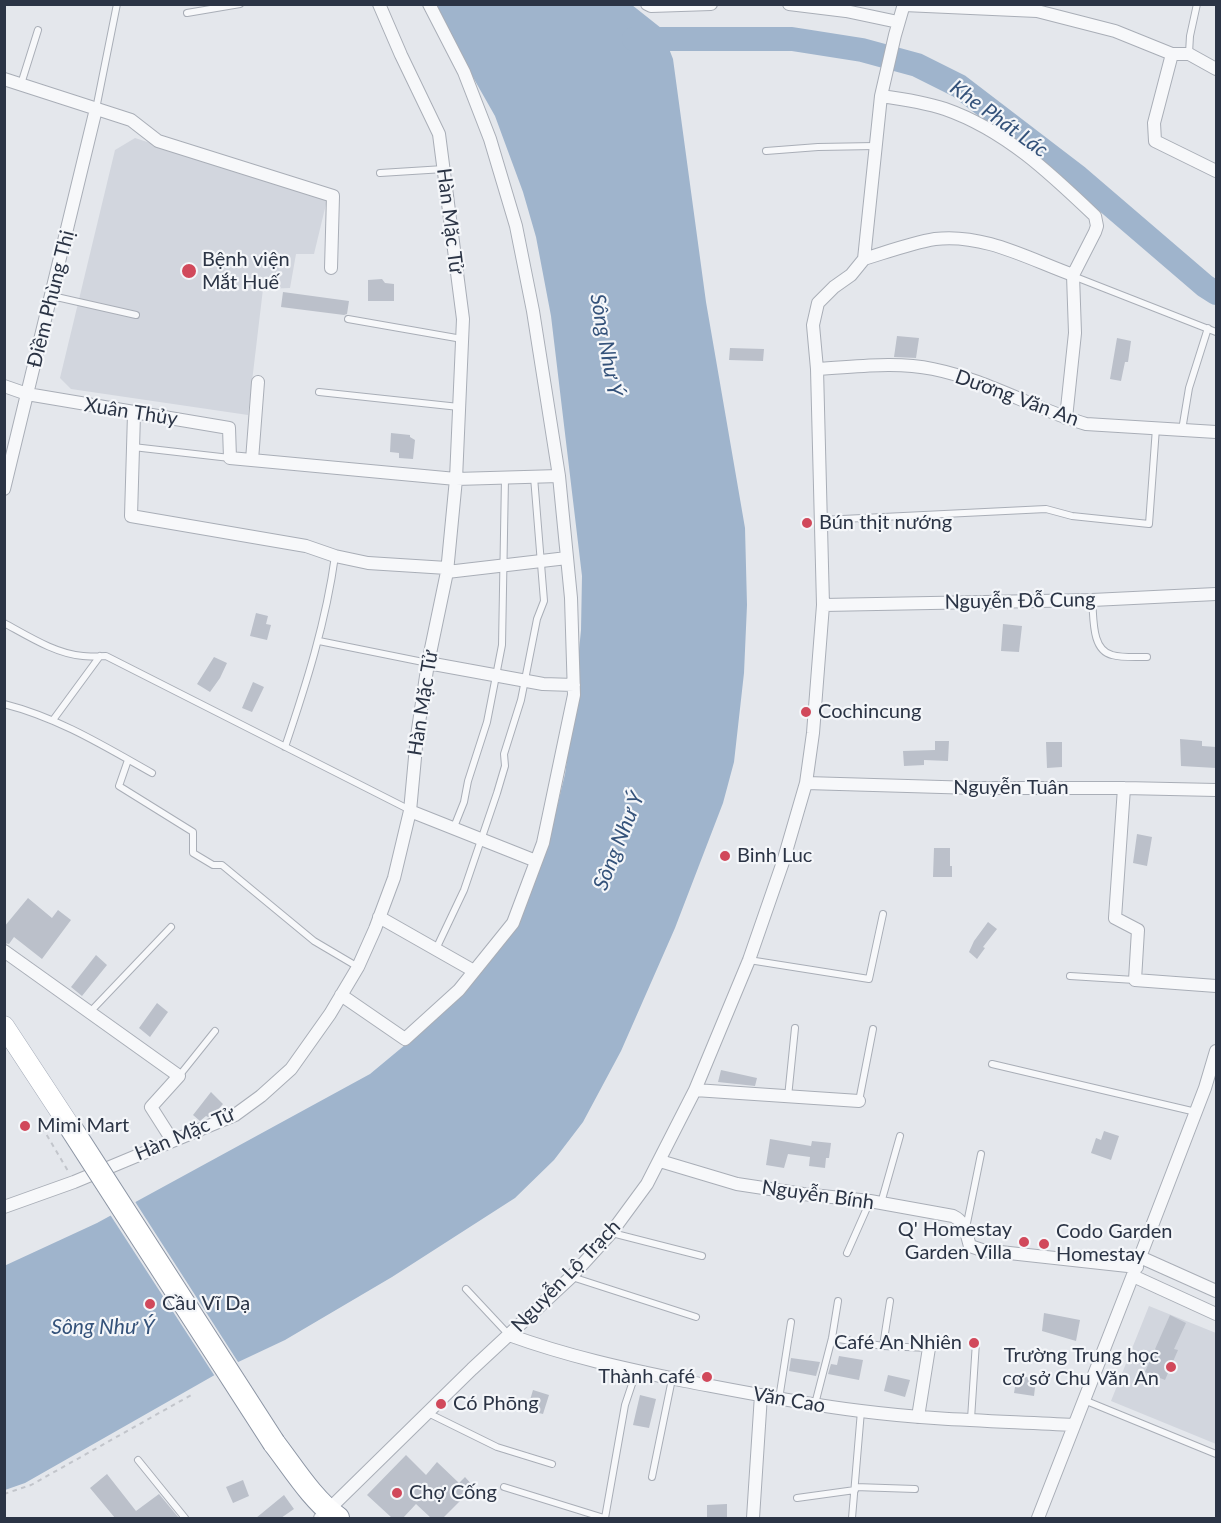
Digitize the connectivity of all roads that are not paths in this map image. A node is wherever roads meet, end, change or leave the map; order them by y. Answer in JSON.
{"nodes":[{"id":1,"x":117,"y":4,"type":"edge"},
{"id":2,"x":240,"y":4,"type":"edge"},
{"id":3,"x":379,"y":4,"type":"edge"},
{"id":4,"x":429,"y":4,"type":"edge"},
{"id":5,"x":646,"y":4,"type":"edge"},
{"id":6,"x":711,"y":4,"type":"edge"},
{"id":7,"x":789,"y":4,"type":"edge"},
{"id":8,"x":904,"y":4,"type":"edge"},
{"id":9,"x":1197,"y":4,"type":"edge"},
{"id":10,"x":187,"y":13,"type":"dead end"},
{"id":11,"x":898,"y":22,"type":"junction"},
{"id":12,"x":38,"y":30,"type":"dead end"},
{"id":13,"x":1172,"y":54,"type":"junction"},
{"id":14,"x":1189,"y":54,"type":"junction"},
{"id":15,"x":1216,"y":69,"type":"edge"},
{"id":16,"x":4,"y":80,"type":"edge"},
{"id":17,"x":21,"y":84,"type":"junction"},
{"id":18,"x":881,"y":96,"type":"junction"},
{"id":19,"x":96,"y":109,"type":"junction"},
{"id":20,"x":875,"y":146,"type":"junction"},
{"id":21,"x":766,"y":151,"type":"dead end"},
{"id":22,"x":444,"y":169,"type":"junction"},
{"id":23,"x":1216,"y":171,"type":"edge"},
{"id":24,"x":380,"y":173,"type":"dead end"},
{"id":25,"x":864,"y":259,"type":"junction"},
{"id":26,"x":332,"y":268,"type":"dead end"},
{"id":27,"x":1073,"y":275,"type":"junction"},
{"id":28,"x":52,"y":296,"type":"junction"},
{"id":29,"x":135,"y":315,"type":"dead end"},
{"id":30,"x":348,"y":319,"type":"dead end"},
{"id":31,"x":1208,"y":328,"type":"junction"},
{"id":32,"x":1216,"y":332,"type":"edge"},
{"id":33,"x":462,"y":339,"type":"junction"},
{"id":34,"x":818,"y":369,"type":"junction"},
{"id":35,"x":258,"y":382,"type":"dead end"},
{"id":36,"x":4,"y":386,"type":"edge"},
{"id":37,"x":319,"y":392,"type":"dead end"},
{"id":38,"x":27,"y":394,"type":"junction"},
{"id":39,"x":459,"y":407,"type":"junction"},
{"id":40,"x":134,"y":414,"type":"junction"},
{"id":41,"x":1066,"y":418,"type":"junction"},
{"id":42,"x":1156,"y":428,"type":"junction"},
{"id":43,"x":1182,"y":430,"type":"junction"},
{"id":44,"x":1216,"y":432,"type":"edge"},
{"id":45,"x":132,"y":447,"type":"junction"},
{"id":46,"x":230,"y":458,"type":"junction"},
{"id":47,"x":252,"y":459,"type":"junction"},
{"id":48,"x":534,"y":476,"type":"junction"},
{"id":49,"x":559,"y":476,"type":"junction"},
{"id":50,"x":505,"y":478,"type":"junction"},
{"id":51,"x":456,"y":479,"type":"junction"},
{"id":52,"x":4,"y":489,"type":"edge"},
{"id":53,"x":822,"y":520,"type":"junction"},
{"id":54,"x":335,"y":556,"type":"junction"},
{"id":55,"x":567,"y":558,"type":"junction"},
{"id":56,"x":540,"y":561,"type":"junction"},
{"id":57,"x":503,"y":566,"type":"junction"},
{"id":58,"x":447,"y":570,"type":"junction"},
{"id":59,"x":1216,"y":594,"type":"edge"},
{"id":60,"x":1092,"y":600,"type":"junction"},
{"id":61,"x":823,"y":605,"type":"junction"},
{"id":62,"x":4,"y":623,"type":"edge"},
{"id":63,"x":319,"y":641,"type":"junction"},
{"id":64,"x":100,"y":656,"type":"junction"},
{"id":65,"x":1147,"y":657,"type":"dead end"},
{"id":66,"x":428,"y":663,"type":"junction"},
{"id":67,"x":496,"y":676,"type":"junction"},
{"id":68,"x":526,"y":681,"type":"junction"},
{"id":69,"x":574,"y":685,"type":"junction"},
{"id":70,"x":4,"y":704,"type":"edge"},
{"id":71,"x":53,"y":720,"type":"junction"},
{"id":72,"x":285,"y":747,"type":"junction"},
{"id":73,"x":128,"y":760,"type":"junction"},
{"id":74,"x":152,"y":773,"type":"dead end"},
{"id":75,"x":806,"y":783,"type":"junction"},
{"id":76,"x":1124,"y":788,"type":"junction"},
{"id":77,"x":1216,"y":790,"type":"edge"},
{"id":78,"x":410,"y":811,"type":"junction"},
{"id":79,"x":454,"y":827,"type":"junction"},
{"id":80,"x":482,"y":839,"type":"junction"},
{"id":81,"x":536,"y":861,"type":"junction"},
{"id":82,"x":883,"y":914,"type":"dead end"},
{"id":83,"x":379,"y":917,"type":"junction"},
{"id":84,"x":171,"y":927,"type":"dead end"},
{"id":85,"x":436,"y":949,"type":"junction"},
{"id":86,"x":4,"y":951,"type":"edge"},
{"id":87,"x":749,"y":960,"type":"junction"},
{"id":88,"x":358,"y":967,"type":"junction"},
{"id":89,"x":474,"y":971,"type":"junction"},
{"id":90,"x":1071,"y":976,"type":"dead end"},
{"id":91,"x":1135,"y":980,"type":"junction"},
{"id":92,"x":1216,"y":986,"type":"edge"},
{"id":93,"x":341,"y":995,"type":"junction"},
{"id":94,"x":90,"y":1013,"type":"junction"},
{"id":95,"x":4,"y":1026,"type":"edge"},
{"id":96,"x":795,"y":1028,"type":"dead end"},
{"id":97,"x":873,"y":1029,"type":"dead end"},
{"id":98,"x":215,"y":1031,"type":"dead end"},
{"id":99,"x":1216,"y":1051,"type":"edge"},
{"id":100,"x":992,"y":1064,"type":"dead end"},
{"id":101,"x":179,"y":1076,"type":"junction"},
{"id":102,"x":695,"y":1090,"type":"junction"},
{"id":103,"x":788,"y":1098,"type":"junction"},
{"id":104,"x":860,"y":1101,"type":"joint"},
{"id":105,"x":1196,"y":1112,"type":"junction"},
{"id":106,"x":71,"y":1128,"type":"joint"},
{"id":107,"x":900,"y":1137,"type":"dead end"},
{"id":108,"x":172,"y":1140,"type":"junction"},
{"id":109,"x":981,"y":1155,"type":"dead end"},
{"id":110,"x":660,"y":1161,"type":"junction"},
{"id":111,"x":875,"y":1202,"type":"junction"},
{"id":112,"x":5,"y":1207,"type":"edge"},
{"id":113,"x":966,"y":1228,"type":"junction"},
{"id":114,"x":611,"y":1233,"type":"junction"},
{"id":115,"x":847,"y":1253,"type":"dead end"},
{"id":116,"x":702,"y":1256,"type":"dead end"},
{"id":117,"x":1137,"y":1267,"type":"junction"},
{"id":118,"x":571,"y":1277,"type":"junction"},
{"id":119,"x":466,"y":1289,"type":"dead end"},
{"id":120,"x":1216,"y":1291,"type":"edge"},
{"id":121,"x":838,"y":1301,"type":"dead end"},
{"id":122,"x":890,"y":1301,"type":"dead end"},
{"id":123,"x":1216,"y":1314,"type":"edge"},
{"id":124,"x":696,"y":1317,"type":"dead end"},
{"id":125,"x":791,"y":1322,"type":"dead end"},
{"id":126,"x":509,"y":1335,"type":"junction"},
{"id":127,"x":832,"y":1338,"type":"junction"},
{"id":128,"x":976,"y":1342,"type":"dead end"},
{"id":129,"x":883,"y":1346,"type":"junction"},
{"id":130,"x":929,"y":1348,"type":"joint"},
{"id":131,"x":636,"y":1372,"type":"junction"},
{"id":132,"x":672,"y":1378,"type":"junction"},
{"id":133,"x":761,"y":1395,"type":"junction"},
{"id":134,"x":779,"y":1399,"type":"junction"},
{"id":135,"x":1084,"y":1400,"type":"junction"},
{"id":136,"x":816,"y":1404,"type":"junction"},
{"id":137,"x":861,"y":1411,"type":"junction"},
{"id":138,"x":428,"y":1413,"type":"junction"},
{"id":139,"x":918,"y":1417,"type":"junction"},
{"id":140,"x":971,"y":1419,"type":"junction"},
{"id":141,"x":1074,"y":1425,"type":"junction"},
{"id":142,"x":1216,"y":1454,"type":"edge"},
{"id":143,"x":138,"y":1460,"type":"dead end"},
{"id":144,"x":552,"y":1464,"type":"dead end"},
{"id":145,"x":652,"y":1477,"type":"dead end"},
{"id":146,"x":504,"y":1487,"type":"dead end"},
{"id":147,"x":855,"y":1488,"type":"junction"},
{"id":148,"x":915,"y":1489,"type":"dead end"},
{"id":149,"x":797,"y":1498,"type":"dead end"},
{"id":150,"x":329,"y":1516,"type":"edge"},
{"id":151,"x":185,"y":1518,"type":"edge"},
{"id":152,"x":604,"y":1518,"type":"edge"},
{"id":153,"x":753,"y":1518,"type":"edge"},
{"id":154,"x":852,"y":1518,"type":"edge"},
{"id":155,"x":1038,"y":1518,"type":"edge"}],
"edges":[{"from":1,"to":19,"type":"lane"},
{"from":2,"to":10,"type":"lane"},
{"from":3,"to":22,"type":"street","name":"Hàn Mặc Tử"},
{"from":4,"to":49,"type":"street"},
{"from":5,"to":6,"type":"street"},
{"from":7,"to":11,"type":"street"},
{"from":8,"to":11,"type":"street"},
{"from":8,"to":13,"type":"street"},
{"from":9,"to":14,"type":"lane"},
{"from":11,"to":18,"type":"street"},
{"from":12,"to":17,"type":"lane"},
{"from":13,"to":14,"type":"street"},
{"from":13,"to":23,"type":"street"},
{"from":14,"to":15,"type":"street"},
{"from":16,"to":17,"type":"street"},
{"from":17,"to":19,"type":"street"},
{"from":18,"to":20,"type":"street"},
{"from":18,"to":27,"type":"street"},
{"from":19,"to":26,"type":"street"},
{"from":19,"to":28,"type":"street","name":"Điềm Phùng Thị"},
{"from":20,"to":21,"type":"lane"},
{"from":20,"to":25,"type":"street"},
{"from":22,"to":24,"type":"lane"},
{"from":22,"to":33,"type":"street","name":"Hàn Mặc Tử"},
{"from":25,"to":27,"type":"street"},
{"from":25,"to":34,"type":"street","name":"Nguyễn Lộ Trạch"},
{"from":27,"to":31,"type":"lane"},
{"from":27,"to":41,"type":"street"},
{"from":28,"to":29,"type":"lane"},
{"from":28,"to":38,"type":"street","name":"Điềm Phùng Thị"},
{"from":30,"to":33,"type":"lane"},
{"from":31,"to":32,"type":"lane"},
{"from":31,"to":43,"type":"lane"},
{"from":33,"to":39,"type":"street","name":"Hàn Mặc Tử"},
{"from":34,"to":41,"type":"street","name":"Dương Văn An"},
{"from":34,"to":53,"type":"street","name":"Nguyễn Lộ Trạch"},
{"from":35,"to":47,"type":"street"},
{"from":36,"to":38,"type":"street","name":"Xuân Thủy"},
{"from":37,"to":39,"type":"lane"},
{"from":38,"to":40,"type":"street","name":"Xuân Thủy"},
{"from":38,"to":52,"type":"street","name":"Điềm Phùng Thị"},
{"from":39,"to":51,"type":"street","name":"Hàn Mặc Tử"},
{"from":40,"to":45,"type":"street"},
{"from":40,"to":46,"type":"street","name":"Xuân Thủy"},
{"from":41,"to":42,"type":"street","name":"Dương Văn An"},
{"from":42,"to":43,"type":"street","name":"Dương Văn An"},
{"from":42,"to":53,"type":"lane"},
{"from":43,"to":44,"type":"street","name":"Dương Văn An"},
{"from":45,"to":46,"type":"lane"},
{"from":45,"to":54,"type":"street"},
{"from":46,"to":47,"type":"street"},
{"from":47,"to":51,"type":"street"},
{"from":48,"to":49,"type":"street"},
{"from":48,"to":50,"type":"street"},
{"from":48,"to":56,"type":"lane"},
{"from":49,"to":55,"type":"street"},
{"from":50,"to":51,"type":"street"},
{"from":50,"to":57,"type":"lane"},
{"from":51,"to":58,"type":"street","name":"Hàn Mặc Tử"},
{"from":53,"to":61,"type":"street","name":"Nguyễn Lộ Trạch"},
{"from":54,"to":58,"type":"street"},
{"from":54,"to":63,"type":"lane"},
{"from":55,"to":56,"type":"street"},
{"from":55,"to":69,"type":"street"},
{"from":56,"to":57,"type":"street"},
{"from":56,"to":68,"type":"lane"},
{"from":57,"to":58,"type":"street"},
{"from":57,"to":67,"type":"lane"},
{"from":58,"to":66,"type":"street","name":"Hàn Mặc Tử"},
{"from":59,"to":60,"type":"street","name":"Nguyễn Đỗ Cung"},
{"from":60,"to":61,"type":"street","name":"Nguyễn Đỗ Cung"},
{"from":60,"to":65,"type":"lane"},
{"from":61,"to":75,"type":"street","name":"Nguyễn Lộ Trạch"},
{"from":62,"to":64,"type":"lane"},
{"from":63,"to":66,"type":"lane"},
{"from":63,"to":72,"type":"lane"},
{"from":64,"to":71,"type":"lane"},
{"from":64,"to":72,"type":"lane"},
{"from":66,"to":67,"type":"street"},
{"from":66,"to":78,"type":"street","name":"Hàn Mặc Tử"},
{"from":67,"to":68,"type":"street"},
{"from":67,"to":79,"type":"lane"},
{"from":68,"to":69,"type":"street"},
{"from":68,"to":80,"type":"lane"},
{"from":69,"to":81,"type":"street"},
{"from":70,"to":71,"type":"lane"},
{"from":71,"to":73,"type":"lane"},
{"from":72,"to":78,"type":"lane"},
{"from":73,"to":74,"type":"lane"},
{"from":73,"to":88,"type":"lane"},
{"from":75,"to":76,"type":"street","name":"Nguyễn Tuân"},
{"from":75,"to":87,"type":"street","name":"Nguyễn Lộ Trạch"},
{"from":76,"to":77,"type":"street","name":"Nguyễn Tuân"},
{"from":76,"to":91,"type":"street"},
{"from":78,"to":79,"type":"street"},
{"from":78,"to":83,"type":"street","name":"Hàn Mặc Tử"},
{"from":79,"to":80,"type":"street"},
{"from":80,"to":81,"type":"street"},
{"from":80,"to":85,"type":"lane"},
{"from":81,"to":89,"type":"street"},
{"from":82,"to":87,"type":"lane"},
{"from":83,"to":85,"type":"street"},
{"from":83,"to":88,"type":"street","name":"Hàn Mặc Tử"},
{"from":84,"to":94,"type":"lane"},
{"from":85,"to":89,"type":"street"},
{"from":86,"to":94,"type":"street"},
{"from":87,"to":102,"type":"street","name":"Nguyễn Lộ Trạch"},
{"from":88,"to":93,"type":"street","name":"Hàn Mặc Tử"},
{"from":89,"to":93,"type":"street"},
{"from":90,"to":91,"type":"lane"},
{"from":91,"to":92,"type":"street"},
{"from":93,"to":108,"type":"street","name":"Hàn Mặc Tử"},
{"from":94,"to":101,"type":"street"},
{"from":95,"to":106,"type":"main road"},
{"from":96,"to":103,"type":"lane"},
{"from":97,"to":104,"type":"lane"},
{"from":98,"to":101,"type":"lane"},
{"from":99,"to":105,"type":"street"},
{"from":100,"to":105,"type":"lane"},
{"from":101,"to":108,"type":"street"},
{"from":102,"to":103,"type":"street"},
{"from":102,"to":110,"type":"street","name":"Nguyễn Lộ Trạch"},
{"from":103,"to":104,"type":"street"},
{"from":105,"to":117,"type":"street"},
{"from":106,"to":150,"type":"highway","bridge":true},
{"from":107,"to":111,"type":"lane"},
{"from":108,"to":112,"type":"street","name":"Hàn Mặc Tử"},
{"from":109,"to":113,"type":"lane"},
{"from":110,"to":111,"type":"street","name":"Nguyễn Bính"},
{"from":110,"to":114,"type":"street","name":"Nguyễn Lộ Trạch"},
{"from":111,"to":113,"type":"street","name":"Nguyễn Bính"},
{"from":111,"to":115,"type":"lane"},
{"from":113,"to":117,"type":"street","name":"Nguyễn Bính"},
{"from":114,"to":116,"type":"lane"},
{"from":114,"to":118,"type":"street","name":"Nguyễn Lộ Trạch"},
{"from":117,"to":120,"type":"street"},
{"from":117,"to":123,"type":"street"},
{"from":117,"to":135,"type":"street"},
{"from":118,"to":124,"type":"lane"},
{"from":118,"to":126,"type":"street","name":"Nguyễn Lộ Trạch"},
{"from":119,"to":126,"type":"lane"},
{"from":121,"to":127,"type":"lane"},
{"from":122,"to":129,"type":"lane"},
{"from":125,"to":134,"type":"lane"},
{"from":126,"to":131,"type":"street","name":"Văn Cao"},
{"from":126,"to":138,"type":"street","name":"Nguyễn Lộ Trạch"},
{"from":127,"to":129,"type":"lane"},
{"from":127,"to":136,"type":"lane"},
{"from":128,"to":140,"type":"lane"},
{"from":129,"to":130,"type":"lane"},
{"from":130,"to":139,"type":"street"},
{"from":131,"to":132,"type":"street","name":"Văn Cao"},
{"from":131,"to":152,"type":"lane"},
{"from":132,"to":133,"type":"street","name":"Văn Cao"},
{"from":132,"to":145,"type":"lane"},
{"from":133,"to":134,"type":"street","name":"Văn Cao"},
{"from":133,"to":153,"type":"street"},
{"from":134,"to":136,"type":"street","name":"Văn Cao"},
{"from":135,"to":141,"type":"street"},
{"from":135,"to":142,"type":"lane"},
{"from":136,"to":137,"type":"street","name":"Văn Cao"},
{"from":137,"to":139,"type":"street","name":"Văn Cao"},
{"from":137,"to":147,"type":"lane"},
{"from":138,"to":144,"type":"lane"},
{"from":138,"to":150,"type":"street","name":"Nguyễn Lộ Trạch"},
{"from":139,"to":140,"type":"street","name":"Văn Cao"},
{"from":140,"to":141,"type":"street","name":"Văn Cao"},
{"from":141,"to":155,"type":"street"},
{"from":143,"to":151,"type":"lane"},
{"from":146,"to":152,"type":"lane"},
{"from":147,"to":148,"type":"lane"},
{"from":147,"to":149,"type":"lane"},
{"from":147,"to":154,"type":"lane"}]}
